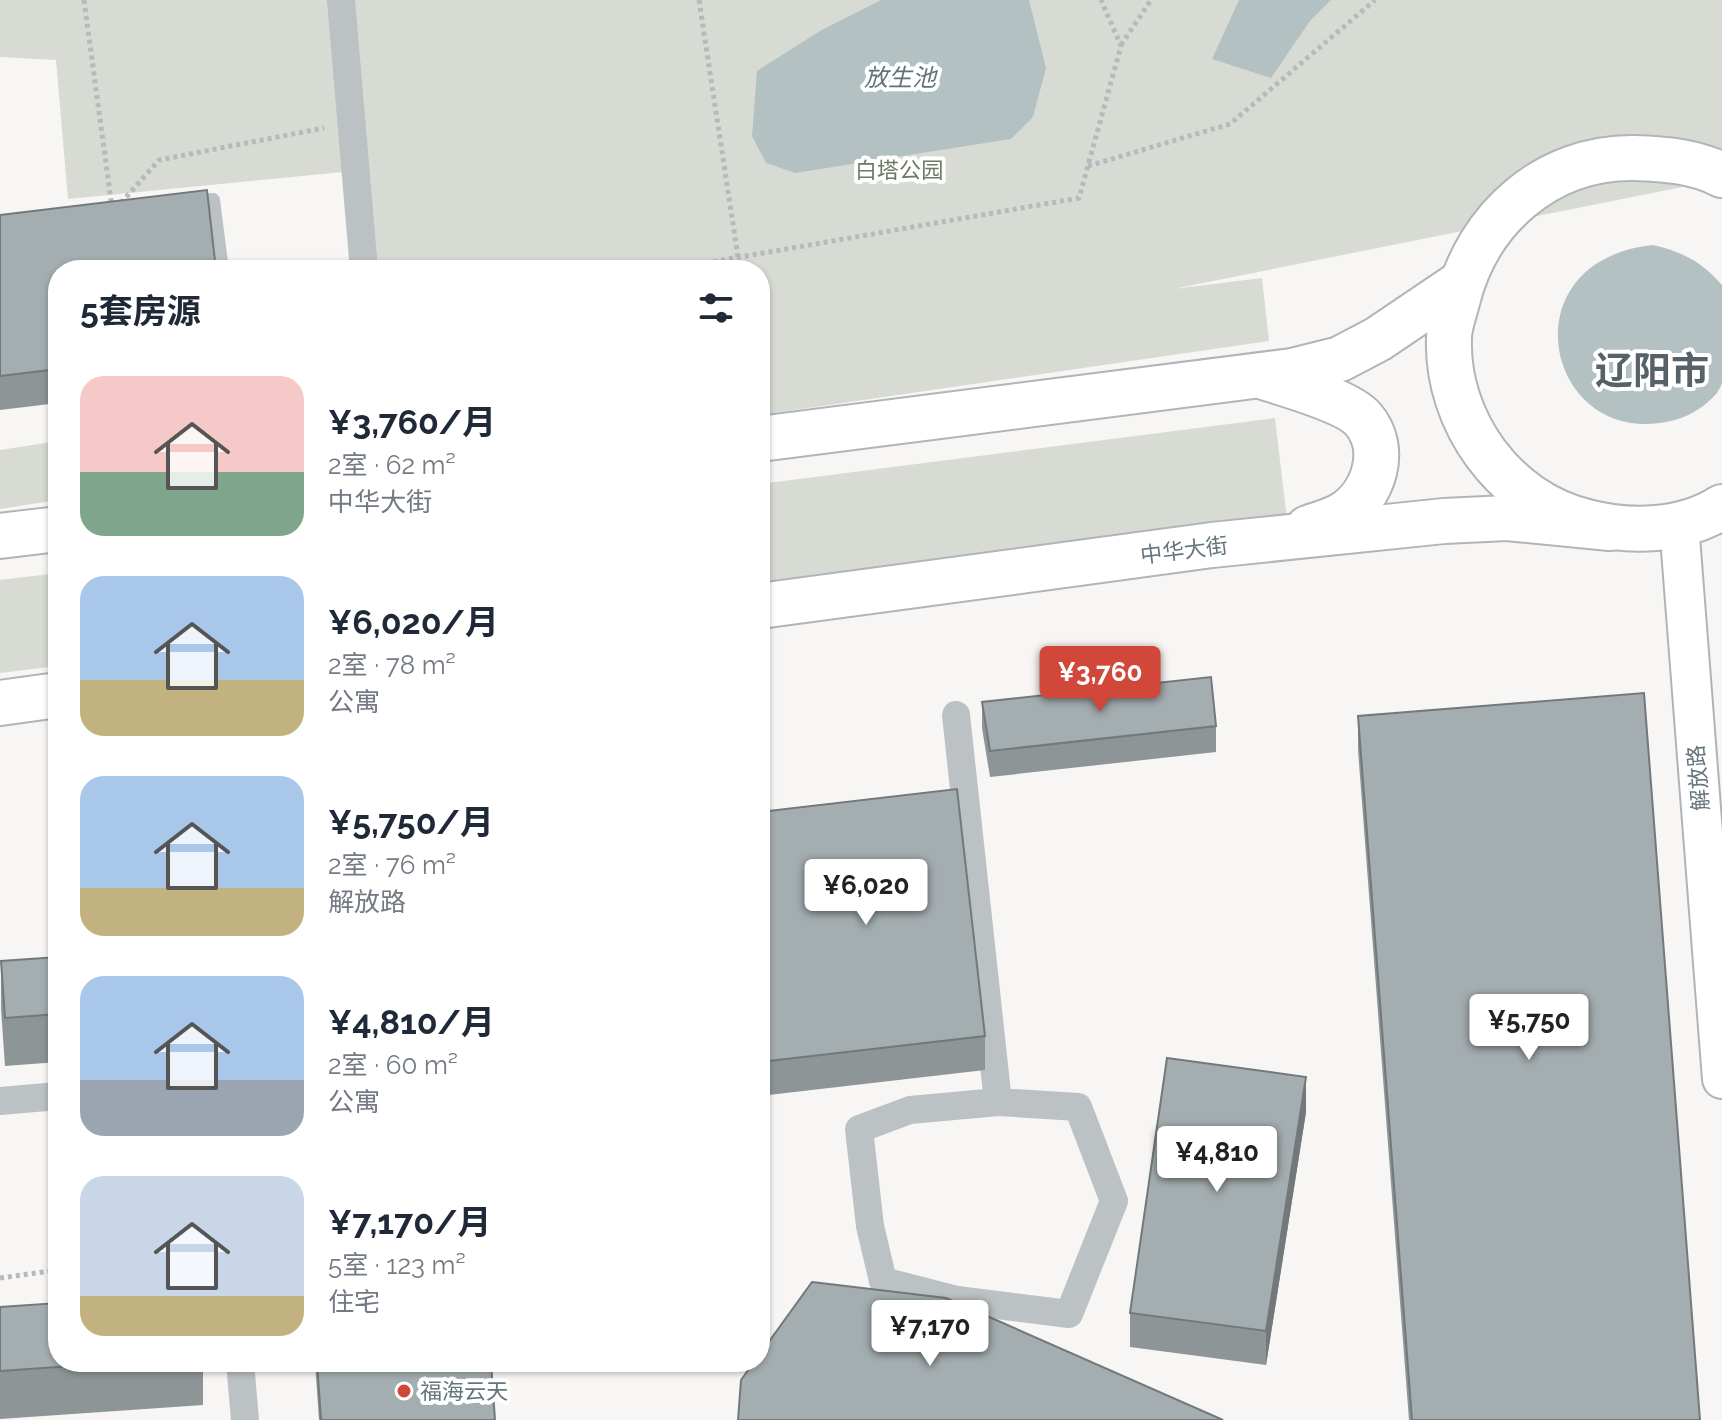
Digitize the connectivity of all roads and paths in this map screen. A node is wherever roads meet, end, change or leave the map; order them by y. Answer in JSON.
{"nodes":[{"id":1,"x":84,"y":0,"type":"edge"},
{"id":2,"x":341,"y":0,"type":"edge"},
{"id":3,"x":699,"y":0,"type":"edge"},
{"id":4,"x":1101,"y":0,"type":"edge"},
{"id":5,"x":1151,"y":0,"type":"edge"},
{"id":6,"x":1375,"y":0,"type":"edge"},
{"id":7,"x":1121,"y":46,"type":"junction"},
{"id":8,"x":351,"y":123,"type":"junction"},
{"id":9,"x":1087,"y":167,"type":"junction"},
{"id":10,"x":1722,"y":175,"type":"edge"},
{"id":11,"x":170,"y":206,"type":"edge"},
{"id":12,"x":738,"y":257,"type":"junction"},
{"id":13,"x":221,"y":260,"type":"edge"},
{"id":14,"x":363,"y":260,"type":"edge"},
{"id":15,"x":721,"y":260,"type":"edge"},
{"id":16,"x":1461,"y":283,"type":"junction"},
{"id":17,"x":1260,"y":375,"type":"junction"},
{"id":18,"x":770,"y":438,"type":"edge"},
{"id":19,"x":1722,"y":507,"type":"edge"},
{"id":20,"x":1679,"y":524,"type":"junction"},
{"id":21,"x":1610,"y":528,"type":"junction"},
{"id":22,"x":48,"y":530,"type":"edge"},
{"id":23,"x":0,"y":536,"type":"edge"},
{"id":24,"x":1279,"y":539,"type":"junction"},
{"id":25,"x":770,"y":605,"type":"edge"},
{"id":26,"x":48,"y":696,"type":"edge"},
{"id":27,"x":0,"y":703,"type":"edge"},
{"id":28,"x":956,"y":715,"type":"dead end"},
{"id":29,"x":1722,"y":1079,"type":"edge"},
{"id":30,"x":48,"y":1097,"type":"edge"},
{"id":31,"x":0,"y":1101,"type":"edge"},
{"id":32,"x":998,"y":1102,"type":"junction"},
{"id":33,"x":48,"y":1271,"type":"edge"},
{"id":34,"x":0,"y":1278,"type":"edge"},
{"id":35,"x":241,"y":1372,"type":"edge"},
{"id":36,"x":245,"y":1420,"type":"edge"}],
"edges":[{"from":1,"to":8,"type":"path"},
{"from":2,"to":8,"type":"street"},
{"from":3,"to":12,"type":"path"},
{"from":4,"to":7,"type":"path"},
{"from":5,"to":7,"type":"path"},
{"from":6,"to":9,"type":"path"},
{"from":7,"to":9,"type":"path"},
{"from":8,"to":14,"type":"street"},
{"from":9,"to":12,"type":"path"},
{"from":10,"to":16,"type":"main road"},
{"from":11,"to":13,"type":"lane"},
{"from":12,"to":15,"type":"path"},
{"from":16,"to":17,"type":"main road"},
{"from":16,"to":21,"type":"main road"},
{"from":17,"to":18,"type":"main road"},
{"from":17,"to":24,"type":"main road"},
{"from":19,"to":20,"type":"main road"},
{"from":20,"to":21,"type":"main road"},
{"from":20,"to":29,"type":"main road","name":"解放路"},
{"from":21,"to":24,"type":"main road","name":"中华大街"},
{"from":22,"to":23,"type":"main road"},
{"from":24,"to":25,"type":"main road","name":"中华大街"},
{"from":26,"to":27,"type":"main road"},
{"from":28,"to":32,"type":"street"},
{"from":30,"to":31,"type":"street"},
{"from":32,"to":32,"type":"street"},
{"from":33,"to":34,"type":"path"},
{"from":35,"to":36,"type":"street"}]}
